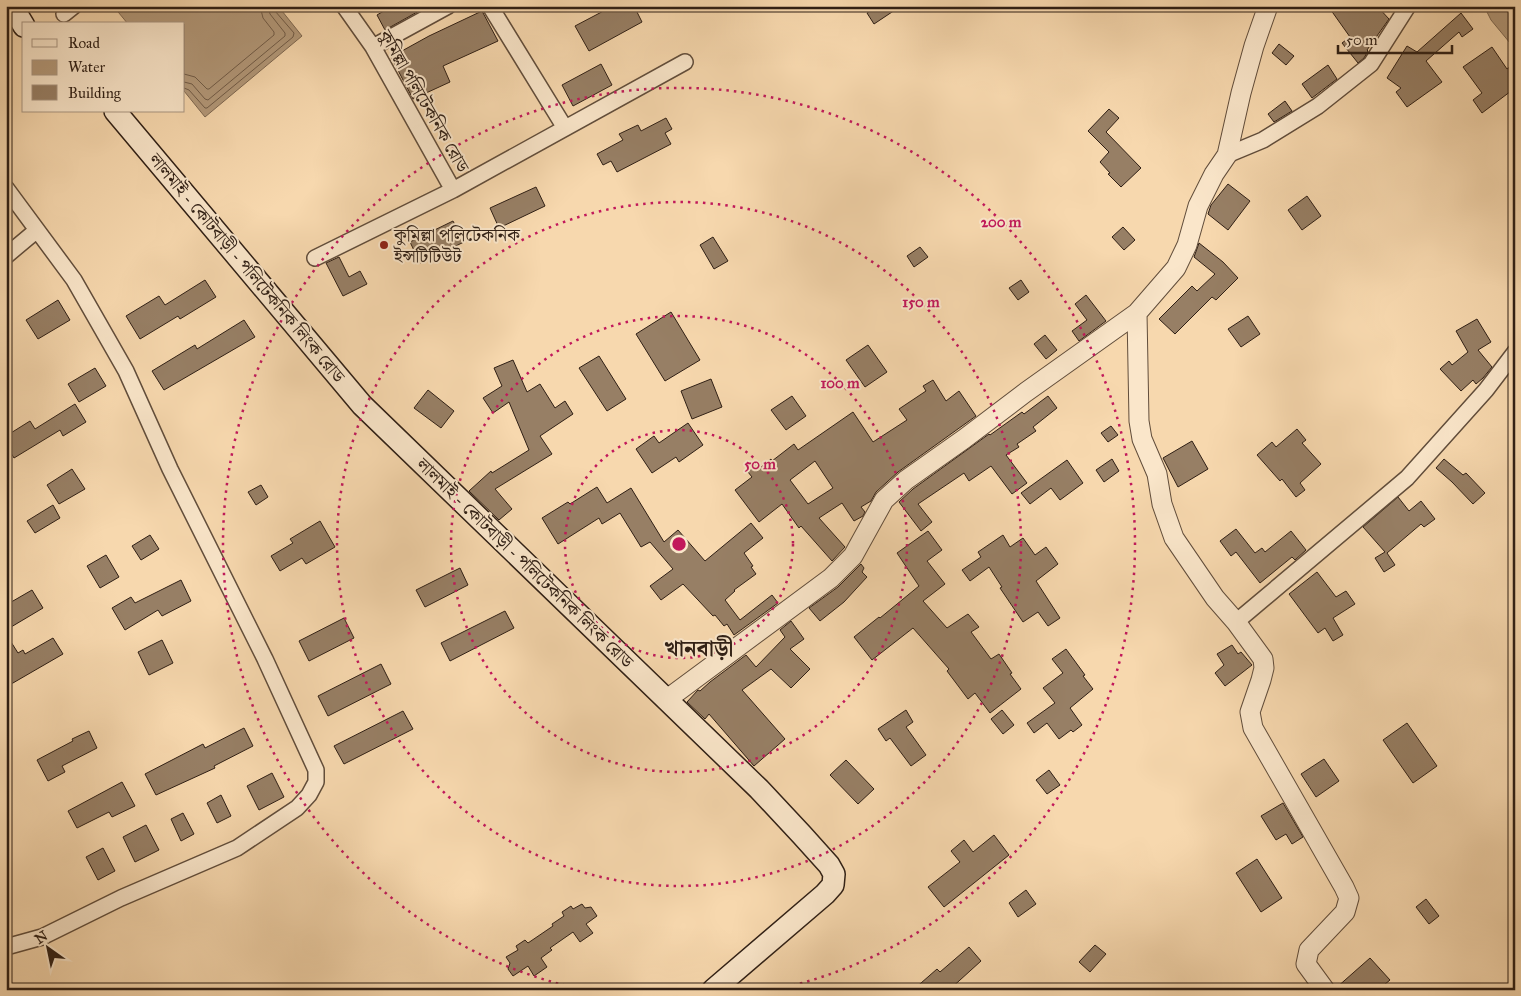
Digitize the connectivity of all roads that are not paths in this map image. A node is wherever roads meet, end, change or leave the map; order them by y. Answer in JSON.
{"nodes":[{"id":1,"x":12,"y":6,"type":"edge"},
{"id":2,"x":344,"y":6,"type":"edge"},
{"id":3,"x":448,"y":6,"type":"edge"},
{"id":4,"x":490,"y":6,"type":"edge"},
{"id":5,"x":1268,"y":6,"type":"edge"},
{"id":6,"x":1408,"y":6,"type":"edge"},
{"id":7,"x":22,"y":23,"type":"edge"},
{"id":8,"x":373,"y":47,"type":"junction"},
{"id":9,"x":685,"y":62,"type":"dead end"},
{"id":10,"x":116,"y":112,"type":"edge"},
{"id":11,"x":565,"y":128,"type":"junction"},
{"id":12,"x":1227,"y":155,"type":"junction"},
{"id":13,"x":6,"y":188,"type":"edge"},
{"id":14,"x":454,"y":190,"type":"junction"},
{"id":15,"x":37,"y":230,"type":"junction"},
{"id":16,"x":6,"y":256,"type":"edge"},
{"id":17,"x":315,"y":258,"type":"dead end"},
{"id":18,"x":1137,"y":313,"type":"junction"},
{"id":19,"x":1515,"y":352,"type":"edge"},
{"id":20,"x":1236,"y":622,"type":"junction"},
{"id":21,"x":666,"y":700,"type":"junction"},
{"id":22,"x":6,"y":947,"type":"edge"},
{"id":23,"x":713,"y":990,"type":"edge"},
{"id":24,"x":1325,"y":990,"type":"edge"}],
"edges":[{"from":1,"to":7,"type":"main road"},
{"from":2,"to":8,"type":"street","name":"কুমিল্লা পলিটেকনিক রোড"},
{"from":3,"to":8,"type":"street"},
{"from":4,"to":11,"type":"street"},
{"from":5,"to":12,"type":"street"},
{"from":6,"to":12,"type":"street"},
{"from":8,"to":14,"type":"street","name":"কুমিল্লা পলিটেকনিক রোড"},
{"from":9,"to":11,"type":"street"},
{"from":10,"to":21,"type":"main road","name":"লালমাই - কোটবাড়ী - পলিটেকনিক লিংক রোড"},
{"from":11,"to":14,"type":"street"},
{"from":12,"to":18,"type":"street"},
{"from":13,"to":15,"type":"street"},
{"from":14,"to":17,"type":"street"},
{"from":15,"to":16,"type":"street"},
{"from":15,"to":22,"type":"street"},
{"from":18,"to":20,"type":"street"},
{"from":18,"to":21,"type":"street"},
{"from":19,"to":20,"type":"street"},
{"from":20,"to":24,"type":"street"},
{"from":21,"to":23,"type":"main road","name":"লালমাই - কোটবাড়ী - পলিটেকনিক লিংক রোড"}]}
